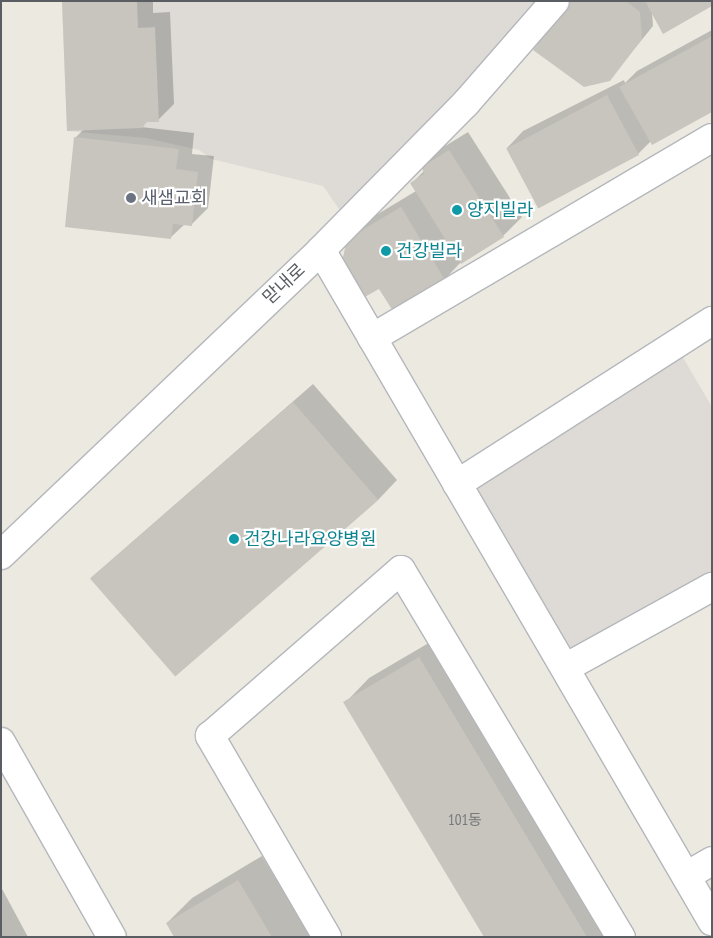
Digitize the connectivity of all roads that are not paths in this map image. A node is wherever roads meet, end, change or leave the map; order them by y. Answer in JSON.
{"nodes":[{"id":1,"x":555,"y":1,"type":"edge"},
{"id":2,"x":712,"y":138,"type":"edge"},
{"id":3,"x":321,"y":250,"type":"junction"},
{"id":4,"x":712,"y":321,"type":"edge"},
{"id":5,"x":372,"y":338,"type":"junction"},
{"id":6,"x":456,"y":484,"type":"junction"},
{"id":7,"x":1,"y":555,"type":"edge"},
{"id":8,"x":712,"y":587,"type":"edge"},
{"id":9,"x":565,"y":668,"type":"junction"},
{"id":10,"x":1,"y":742,"type":"edge"},
{"id":11,"x":712,"y":861,"type":"edge"},
{"id":12,"x":686,"y":876,"type":"junction"},
{"id":13,"x":712,"y":921,"type":"edge"},
{"id":14,"x":112,"y":937,"type":"edge"},
{"id":15,"x":328,"y":937,"type":"edge"},
{"id":16,"x":621,"y":937,"type":"edge"}],
"edges":[{"from":1,"to":3,"type":"street","name":"맏내로"},
{"from":2,"to":5,"type":"street"},
{"from":3,"to":5,"type":"street"},
{"from":3,"to":7,"type":"street","name":"맏내로"},
{"from":4,"to":6,"type":"street"},
{"from":5,"to":6,"type":"street"},
{"from":6,"to":9,"type":"street"},
{"from":8,"to":9,"type":"street"},
{"from":9,"to":12,"type":"street"},
{"from":10,"to":14,"type":"street"},
{"from":11,"to":12,"type":"street"},
{"from":12,"to":13,"type":"street"},
{"from":15,"to":16,"type":"street"}]}
